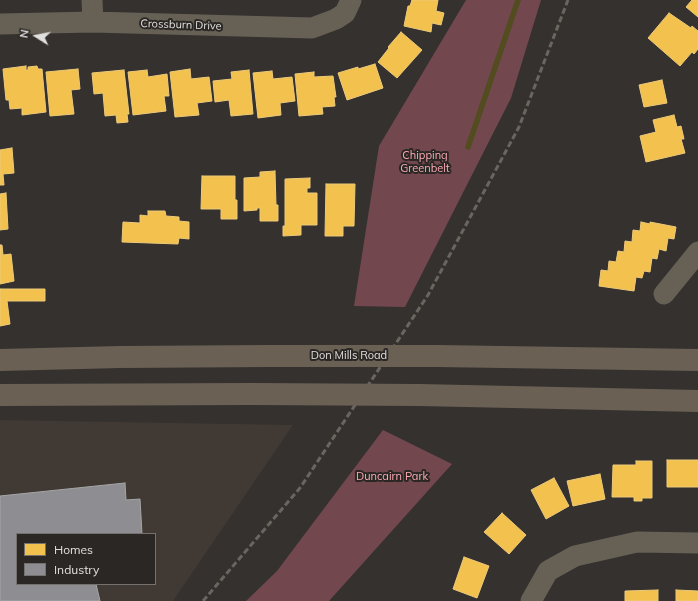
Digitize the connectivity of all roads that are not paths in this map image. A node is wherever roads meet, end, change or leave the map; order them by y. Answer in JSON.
{"nodes":[{"id":1,"x":92,"y":0,"type":"edge"},
{"id":2,"x":351,"y":0,"type":"edge"},
{"id":3,"x":94,"y":22,"type":"junction"},
{"id":4,"x":0,"y":24,"type":"edge"},
{"id":5,"x":698,"y":252,"type":"edge"},
{"id":6,"x":664,"y":294,"type":"dead end"},
{"id":7,"x":0,"y":360,"type":"edge"},
{"id":8,"x":698,"y":360,"type":"edge"},
{"id":9,"x":0,"y":395,"type":"edge"},
{"id":10,"x":698,"y":401,"type":"edge"},
{"id":11,"x":698,"y":543,"type":"edge"},
{"id":12,"x":531,"y":601,"type":"edge"}],
"edges":[{"from":1,"to":3,"type":"street"},
{"from":2,"to":3,"type":"street","name":"Crossburn Drive"},
{"from":3,"to":4,"type":"street","name":"Crossburn Drive"},
{"from":5,"to":6,"type":"street"},
{"from":7,"to":8,"type":"main road","name":"Don Mills Road","bridge":true},
{"from":9,"to":10,"type":"main road","bridge":true},
{"from":11,"to":12,"type":"street"}]}
